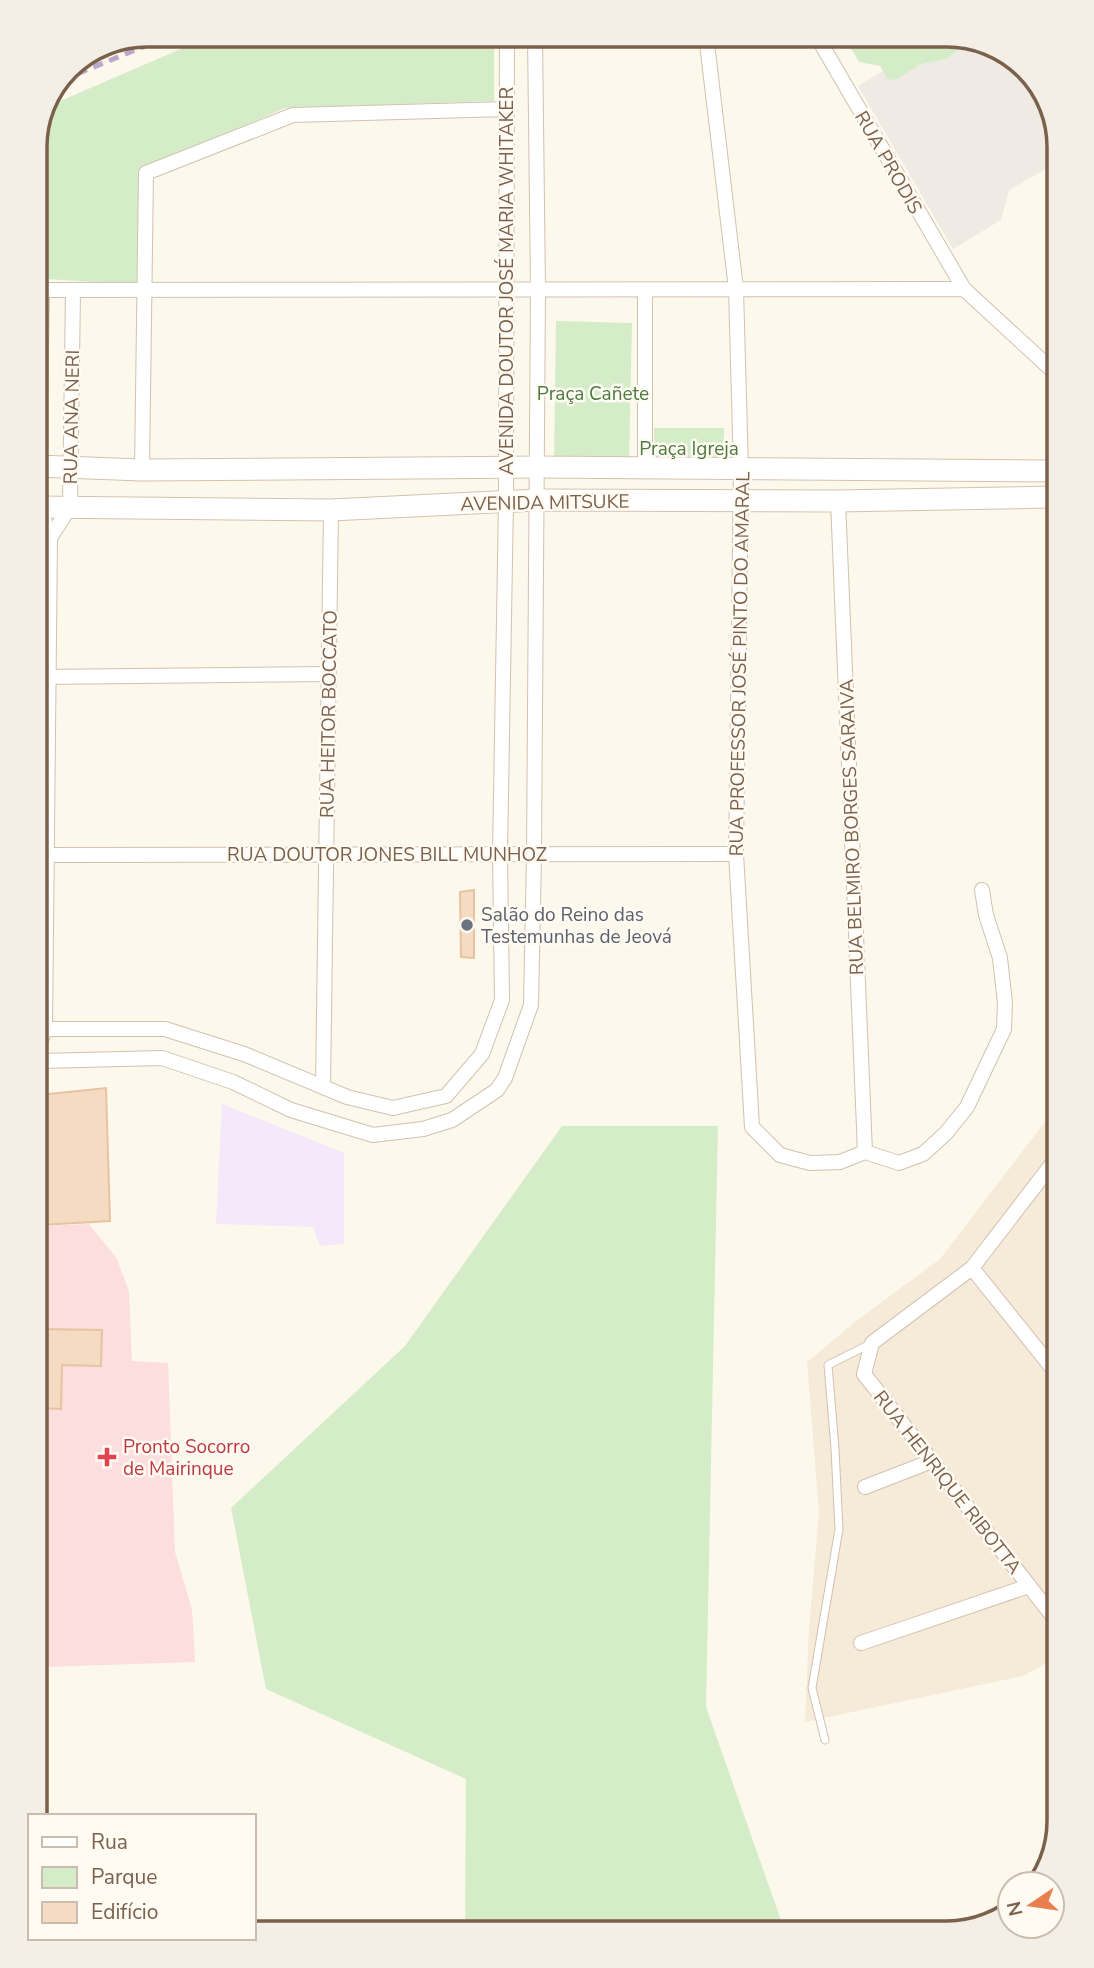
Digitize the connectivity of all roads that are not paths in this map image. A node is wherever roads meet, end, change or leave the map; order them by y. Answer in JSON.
{"nodes":[{"id":1,"x":507,"y":47,"type":"edge"},
{"id":2,"x":535,"y":47,"type":"edge"},
{"id":3,"x":707,"y":47,"type":"edge"},
{"id":4,"x":823,"y":47,"type":"edge"},
{"id":5,"x":507,"y":109,"type":"junction"},
{"id":6,"x":507,"y":289,"type":"junction"},
{"id":7,"x":645,"y":289,"type":"junction"},
{"id":8,"x":736,"y":289,"type":"junction"},
{"id":9,"x":964,"y":289,"type":"junction"},
{"id":10,"x":47,"y":290,"type":"edge"},
{"id":11,"x":73,"y":290,"type":"junction"},
{"id":12,"x":144,"y":290,"type":"junction"},
{"id":13,"x":538,"y":290,"type":"junction"},
{"id":14,"x":1047,"y":365,"type":"edge"},
{"id":15,"x":47,"y":467,"type":"edge"},
{"id":16,"x":505,"y":467,"type":"junction"},
{"id":17,"x":537,"y":467,"type":"junction"},
{"id":18,"x":70,"y":468,"type":"junction"},
{"id":19,"x":645,"y":469,"type":"junction"},
{"id":20,"x":142,"y":470,"type":"junction"},
{"id":21,"x":741,"y":470,"type":"junction"},
{"id":22,"x":822,"y":470,"type":"junction"},
{"id":23,"x":1047,"y":471,"type":"edge"},
{"id":24,"x":1047,"y":497,"type":"edge"},
{"id":25,"x":537,"y":500,"type":"junction"},
{"id":26,"x":506,"y":501,"type":"junction"},
{"id":27,"x":740,"y":501,"type":"junction"},
{"id":28,"x":829,"y":501,"type":"junction"},
{"id":29,"x":70,"y":506,"type":"junction"},
{"id":30,"x":47,"y":507,"type":"edge"},
{"id":31,"x":331,"y":510,"type":"junction"},
{"id":32,"x":47,"y":530,"type":"edge"},
{"id":33,"x":50,"y":538,"type":"junction"},
{"id":34,"x":47,"y":598,"type":"edge"},
{"id":35,"x":328,"y":674,"type":"junction"},
{"id":36,"x":47,"y":677,"type":"edge"},
{"id":37,"x":500,"y":854,"type":"junction"},
{"id":38,"x":534,"y":854,"type":"junction"},
{"id":39,"x":736,"y":854,"type":"junction"},
{"id":40,"x":47,"y":855,"type":"edge"},
{"id":41,"x":326,"y":855,"type":"junction"},
{"id":42,"x":982,"y":890,"type":"dead end"},
{"id":43,"x":47,"y":1034,"type":"edge"},
{"id":44,"x":47,"y":1061,"type":"edge"},
{"id":45,"x":323,"y":1087,"type":"junction"},
{"id":46,"x":864,"y":1152,"type":"junction"},
{"id":47,"x":1047,"y":1170,"type":"edge"},
{"id":48,"x":972,"y":1268,"type":"junction"},
{"id":49,"x":872,"y":1343,"type":"junction"},
{"id":50,"x":1047,"y":1363,"type":"edge"},
{"id":51,"x":932,"y":1461,"type":"junction"},
{"id":52,"x":865,"y":1487,"type":"dead end"},
{"id":53,"x":1029,"y":1586,"type":"junction"},
{"id":54,"x":1047,"y":1609,"type":"edge"},
{"id":55,"x":861,"y":1643,"type":"dead end"},
{"id":56,"x":825,"y":1740,"type":"dead end"}],
"edges":[{"from":1,"to":5,"type":"street","name":"AVENIDA DOUTOR JOSÉ MARIA WHITAKER"},
{"from":2,"to":13,"type":"street","name":"AVENIDA DOUTOR JOSÉ MARIA WHITAKER"},
{"from":3,"to":8,"type":"street","name":"RUA PROFESSOR JOSÉ PINTO DO AMARAL"},
{"from":4,"to":9,"type":"street","name":"RUA PRODIS"},
{"from":5,"to":6,"type":"street","name":"AVENIDA DOUTOR JOSÉ MARIA WHITAKER"},
{"from":5,"to":12,"type":"street"},
{"from":6,"to":12,"type":"street"},
{"from":6,"to":13,"type":"street"},
{"from":6,"to":16,"type":"street","name":"AVENIDA DOUTOR JOSÉ MARIA WHITAKER"},
{"from":7,"to":8,"type":"street"},
{"from":7,"to":13,"type":"street"},
{"from":7,"to":19,"type":"street"},
{"from":8,"to":9,"type":"street"},
{"from":8,"to":21,"type":"street","name":"RUA PROFESSOR JOSÉ PINTO DO AMARAL"},
{"from":9,"to":14,"type":"street","name":"RUA PRODIS"},
{"from":10,"to":11,"type":"street"},
{"from":11,"to":12,"type":"street"},
{"from":11,"to":18,"type":"street","name":"RUA ANA NERI"},
{"from":12,"to":20,"type":"street"},
{"from":13,"to":17,"type":"street","name":"AVENIDA DOUTOR JOSÉ MARIA WHITAKER"},
{"from":15,"to":18,"type":"main road","name":"AVENIDA MITSUKE"},
{"from":16,"to":17,"type":"main road","name":"AVENIDA MITSUKE"},
{"from":16,"to":20,"type":"main road","name":"AVENIDA MITSUKE"},
{"from":16,"to":26,"type":"street","name":"AVENIDA DOUTOR JOSÉ MARIA WHITAKER"},
{"from":17,"to":19,"type":"main road","name":"AVENIDA MITSUKE"},
{"from":17,"to":25,"type":"street","name":"AVENIDA DOUTOR JOSÉ MARIA WHITAKER"},
{"from":18,"to":20,"type":"main road","name":"AVENIDA MITSUKE"},
{"from":18,"to":29,"type":"street","name":"RUA ANA NERI"},
{"from":19,"to":21,"type":"main road","name":"AVENIDA MITSUKE"},
{"from":21,"to":22,"type":"main road","name":"AVENIDA MITSUKE"},
{"from":21,"to":27,"type":"street","name":"RUA PROFESSOR JOSÉ PINTO DO AMARAL"},
{"from":22,"to":23,"type":"main road","name":"AVENIDA MITSUKE"},
{"from":22,"to":28,"type":"main road"},
{"from":24,"to":28,"type":"main road","name":"AVENIDA MITSUKE"},
{"from":25,"to":26,"type":"main road","name":"AVENIDA MITSUKE"},
{"from":25,"to":27,"type":"main road","name":"AVENIDA MITSUKE"},
{"from":25,"to":38,"type":"street","name":"AVENIDA DOUTOR JOSÉ MARIA WHITAKER"},
{"from":26,"to":31,"type":"main road","name":"AVENIDA MITSUKE"},
{"from":26,"to":37,"type":"street","name":"AVENIDA DOUTOR JOSÉ MARIA WHITAKER"},
{"from":27,"to":28,"type":"main road","name":"AVENIDA MITSUKE"},
{"from":27,"to":39,"type":"street","name":"RUA PROFESSOR JOSÉ PINTO DO AMARAL"},
{"from":28,"to":46,"type":"street","name":"RUA BELMIRO BORGES SARAIVA"},
{"from":29,"to":30,"type":"main road","name":"AVENIDA MITSUKE"},
{"from":29,"to":31,"type":"main road","name":"AVENIDA MITSUKE"},
{"from":29,"to":33,"type":"street","name":"RUA ANA NERI"},
{"from":31,"to":35,"type":"street","name":"RUA HEITOR BOCCATO"},
{"from":32,"to":33,"type":"street","name":"RUA ANA NERI"},
{"from":33,"to":34,"type":"street","name":"RUA ANA NERI"},
{"from":35,"to":36,"type":"street"},
{"from":35,"to":41,"type":"street","name":"RUA HEITOR BOCCATO"},
{"from":37,"to":38,"type":"street","name":"RUA DOUTOR JONES BILL MUNHOZ"},
{"from":37,"to":41,"type":"street","name":"RUA DOUTOR JONES BILL MUNHOZ"},
{"from":37,"to":45,"type":"street","name":"AVENIDA DOUTOR JOSÉ MARIA WHITAKER"},
{"from":38,"to":39,"type":"street","name":"RUA DOUTOR JONES BILL MUNHOZ"},
{"from":38,"to":44,"type":"street","name":"AVENIDA DOUTOR JOSÉ MARIA WHITAKER"},
{"from":39,"to":46,"type":"street","name":"RUA PROFESSOR JOSÉ PINTO DO AMARAL"},
{"from":40,"to":41,"type":"street","name":"RUA DOUTOR JONES BILL MUNHOZ"},
{"from":41,"to":45,"type":"street","name":"RUA HEITOR BOCCATO"},
{"from":42,"to":46,"type":"street"},
{"from":43,"to":45,"type":"street","name":"AVENIDA DOUTOR JOSÉ MARIA WHITAKER"},
{"from":47,"to":48,"type":"street"},
{"from":48,"to":49,"type":"street"},
{"from":48,"to":50,"type":"street"},
{"from":49,"to":51,"type":"street","name":"RUA HENRIQUE RIBOTTA"},
{"from":49,"to":56,"type":"lane"},
{"from":51,"to":52,"type":"street"},
{"from":51,"to":53,"type":"street","name":"RUA HENRIQUE RIBOTTA"},
{"from":53,"to":54,"type":"street","name":"RUA HENRIQUE RIBOTTA"},
{"from":53,"to":55,"type":"street"}]}
